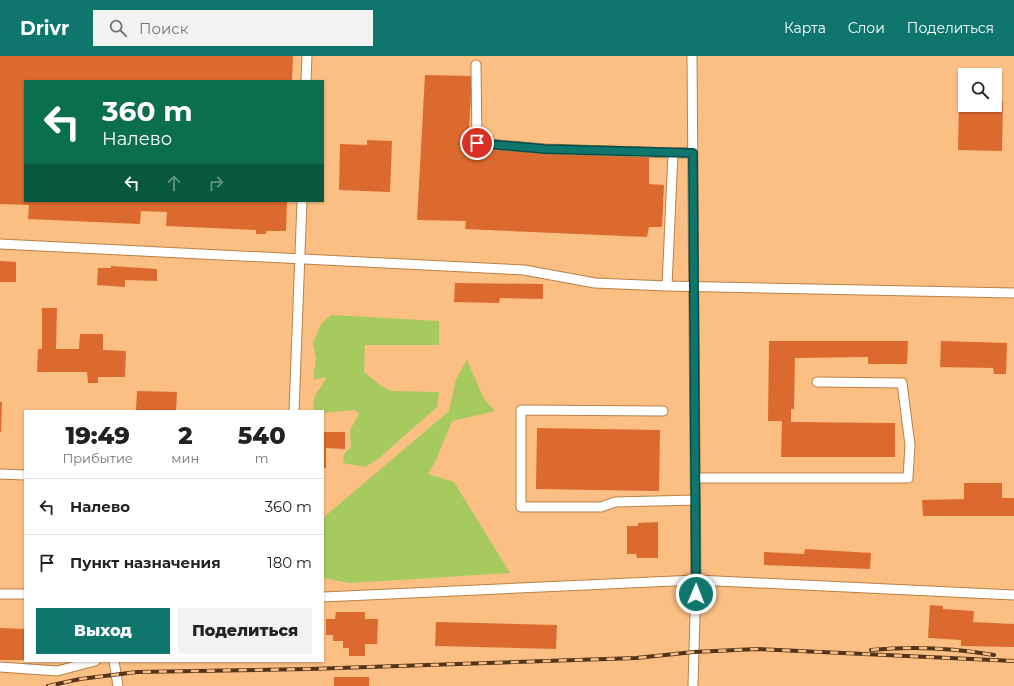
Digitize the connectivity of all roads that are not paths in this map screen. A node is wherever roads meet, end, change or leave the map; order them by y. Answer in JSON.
{"nodes":[{"id":1,"x":307,"y":56,"type":"edge"},
{"id":2,"x":692,"y":56,"type":"edge"},
{"id":3,"x":476,"y":65,"type":"dead end"},
{"id":4,"x":306,"y":80,"type":"edge"},
{"id":5,"x":673,"y":153,"type":"junction"},
{"id":6,"x":693,"y":153,"type":"junction"},
{"id":7,"x":302,"y":202,"type":"edge"},
{"id":8,"x":0,"y":244,"type":"edge"},
{"id":9,"x":300,"y":258,"type":"junction"},
{"id":10,"x":668,"y":286,"type":"junction"},
{"id":11,"x":695,"y":287,"type":"junction"},
{"id":12,"x":1014,"y":293,"type":"edge"},
{"id":13,"x":817,"y":382,"type":"dead end"},
{"id":14,"x":294,"y":410,"type":"edge"},
{"id":15,"x":663,"y":411,"type":"dead end"},
{"id":16,"x":0,"y":474,"type":"edge"},
{"id":17,"x":24,"y":474,"type":"edge"},
{"id":18,"x":696,"y":478,"type":"junction"},
{"id":19,"x":696,"y":500,"type":"junction"},
{"id":20,"x":696,"y":580,"type":"junction"},
{"id":21,"x":0,"y":594,"type":"edge"},
{"id":22,"x":24,"y":594,"type":"edge"},
{"id":23,"x":1014,"y":595,"type":"edge"},
{"id":24,"x":324,"y":597,"type":"edge"},
{"id":25,"x":91,"y":662,"type":"edge"},
{"id":26,"x":114,"y":662,"type":"edge"},
{"id":27,"x":0,"y":667,"type":"edge"},
{"id":28,"x":118,"y":686,"type":"edge"},
{"id":29,"x":693,"y":686,"type":"edge"}],
"edges":[{"from":1,"to":4,"type":"lane"},
{"from":2,"to":6,"type":"lane"},
{"from":3,"to":5,"type":"lane"},
{"from":5,"to":6,"type":"lane"},
{"from":5,"to":10,"type":"lane"},
{"from":6,"to":11,"type":"lane"},
{"from":7,"to":9,"type":"lane"},
{"from":8,"to":9,"type":"lane"},
{"from":9,"to":10,"type":"lane"},
{"from":9,"to":14,"type":"lane"},
{"from":10,"to":11,"type":"lane"},
{"from":11,"to":12,"type":"lane"},
{"from":11,"to":18,"type":"lane"},
{"from":13,"to":18,"type":"lane"},
{"from":15,"to":19,"type":"lane"},
{"from":16,"to":17,"type":"lane"},
{"from":18,"to":19,"type":"lane"},
{"from":19,"to":20,"type":"lane"},
{"from":20,"to":23,"type":"lane"},
{"from":20,"to":24,"type":"lane"},
{"from":20,"to":29,"type":"lane"},
{"from":21,"to":22,"type":"lane"},
{"from":25,"to":27,"type":"lane"},
{"from":26,"to":28,"type":"lane"}]}
